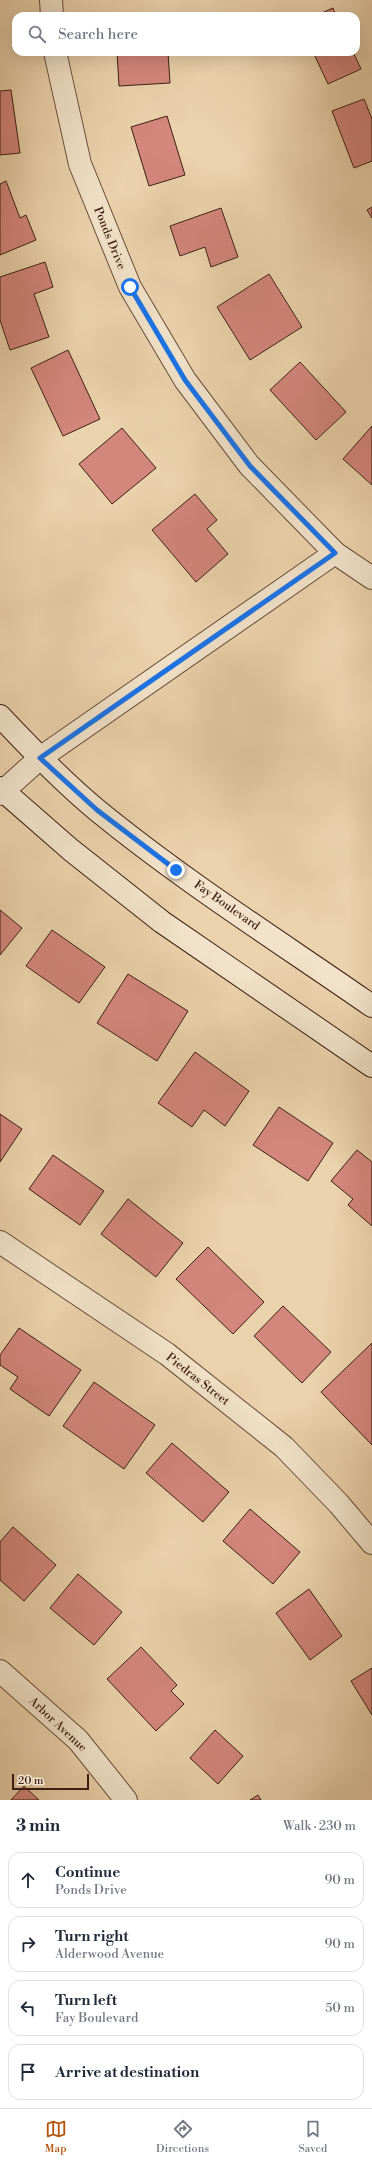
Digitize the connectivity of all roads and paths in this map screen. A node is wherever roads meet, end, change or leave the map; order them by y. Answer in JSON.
{"nodes":[{"id":1,"x":51,"y":0,"type":"edge"},
{"id":2,"x":52,"y":12,"type":"edge"},
{"id":3,"x":57,"y":56,"type":"edge"},
{"id":4,"x":335,"y":553,"type":"junction"},
{"id":5,"x":372,"y":578,"type":"edge"},
{"id":6,"x":0,"y":716,"type":"edge"},
{"id":7,"x":40,"y":758,"type":"junction"},
{"id":8,"x":1,"y":791,"type":"edge"},
{"id":9,"x":372,"y":1006,"type":"edge"},
{"id":10,"x":372,"y":1066,"type":"edge"},
{"id":11,"x":0,"y":1242,"type":"edge"},
{"id":12,"x":372,"y":1543,"type":"edge"},
{"id":13,"x":0,"y":1671,"type":"edge"},
{"id":14,"x":126,"y":1800,"type":"edge"}],
"edges":[{"from":1,"to":2,"type":"street"},
{"from":3,"to":4,"type":"street","name":"Ponds Drive"},
{"from":4,"to":5,"type":"street","name":"Ponds Drive"},
{"from":4,"to":7,"type":"street"},
{"from":6,"to":7,"type":"street","name":"Fay Boulevard"},
{"from":7,"to":8,"type":"street"},
{"from":7,"to":9,"type":"street","name":"Fay Boulevard"},
{"from":8,"to":10,"type":"street"},
{"from":11,"to":12,"type":"street","name":"Piedras Street"},
{"from":13,"to":14,"type":"street","name":"Arbor Avenue"}]}
